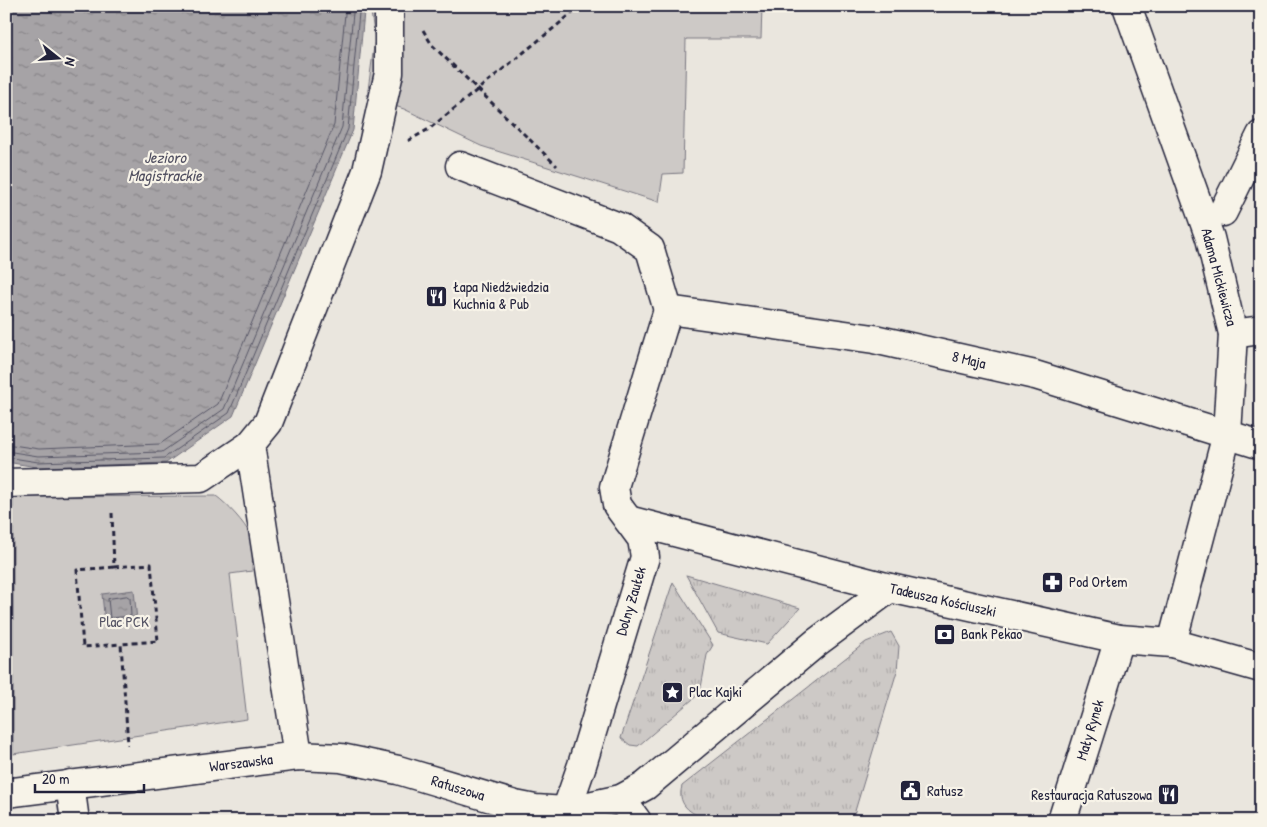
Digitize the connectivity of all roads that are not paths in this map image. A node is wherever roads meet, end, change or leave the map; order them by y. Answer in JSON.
{"nodes":[{"id":1,"x":389,"y":6,"type":"edge"},
{"id":2,"x":1127,"y":6,"type":"edge"},
{"id":3,"x":1261,"y":135,"type":"edge"},
{"id":4,"x":460,"y":166,"type":"dead end"},
{"id":5,"x":1223,"y":212,"type":"dead end"},
{"id":6,"x":668,"y":310,"type":"junction"},
{"id":7,"x":1261,"y":330,"type":"edge"},
{"id":8,"x":1233,"y":334,"type":"junction"},
{"id":9,"x":1227,"y":434,"type":"junction"},
{"id":10,"x":250,"y":445,"type":"junction"},
{"id":11,"x":1261,"y":446,"type":"edge"},
{"id":12,"x":6,"y":483,"type":"edge"},
{"id":13,"x":628,"y":520,"type":"junction"},
{"id":14,"x":890,"y":588,"type":"junction"},
{"id":15,"x":1119,"y":639,"type":"junction"},
{"id":16,"x":1172,"y":643,"type":"junction"},
{"id":17,"x":1261,"y":668,"type":"edge"},
{"id":18,"x":298,"y":756,"type":"junction"},
{"id":19,"x":70,"y":784,"type":"junction"},
{"id":20,"x":6,"y":793,"type":"edge"},
{"id":21,"x":621,"y":799,"type":"junction"},
{"id":22,"x":566,"y":811,"type":"junction"},
{"id":23,"x":75,"y":821,"type":"edge"},
{"id":24,"x":637,"y":821,"type":"edge"},
{"id":25,"x":1062,"y":821,"type":"edge"}],
"edges":[{"from":1,"to":10,"type":"street"},
{"from":2,"to":8,"type":"street","name":"Adama Mickiewicza"},
{"from":3,"to":5,"type":"street"},
{"from":4,"to":6,"type":"street"},
{"from":6,"to":9,"type":"street","name":"8 Maja"},
{"from":6,"to":13,"type":"street","name":"Dolny Zaułek"},
{"from":7,"to":8,"type":"street"},
{"from":8,"to":9,"type":"street","name":"Adama Mickiewicza"},
{"from":9,"to":11,"type":"street","name":"8 Maja"},
{"from":9,"to":16,"type":"street","name":"Adama Mickiewicza"},
{"from":10,"to":12,"type":"street"},
{"from":10,"to":18,"type":"street"},
{"from":13,"to":14,"type":"street","name":"Tadeusza Kościuszki"},
{"from":13,"to":22,"type":"street","name":"Dolny Zaułek"},
{"from":14,"to":15,"type":"street","name":"Tadeusza Kościuszki"},
{"from":14,"to":21,"type":"street","name":"Ratuszowa"},
{"from":15,"to":16,"type":"street","name":"Tadeusza Kościuszki"},
{"from":15,"to":25,"type":"street","name":"Mały Rynek"},
{"from":16,"to":17,"type":"street","name":"Tadeusza Kościuszki"},
{"from":18,"to":19,"type":"street","name":"Warszawska"},
{"from":18,"to":22,"type":"street","name":"Ratuszowa"},
{"from":19,"to":20,"type":"street","name":"Warszawska"},
{"from":19,"to":23,"type":"street"},
{"from":21,"to":22,"type":"street","name":"Ratuszowa"},
{"from":21,"to":24,"type":"street"}]}
